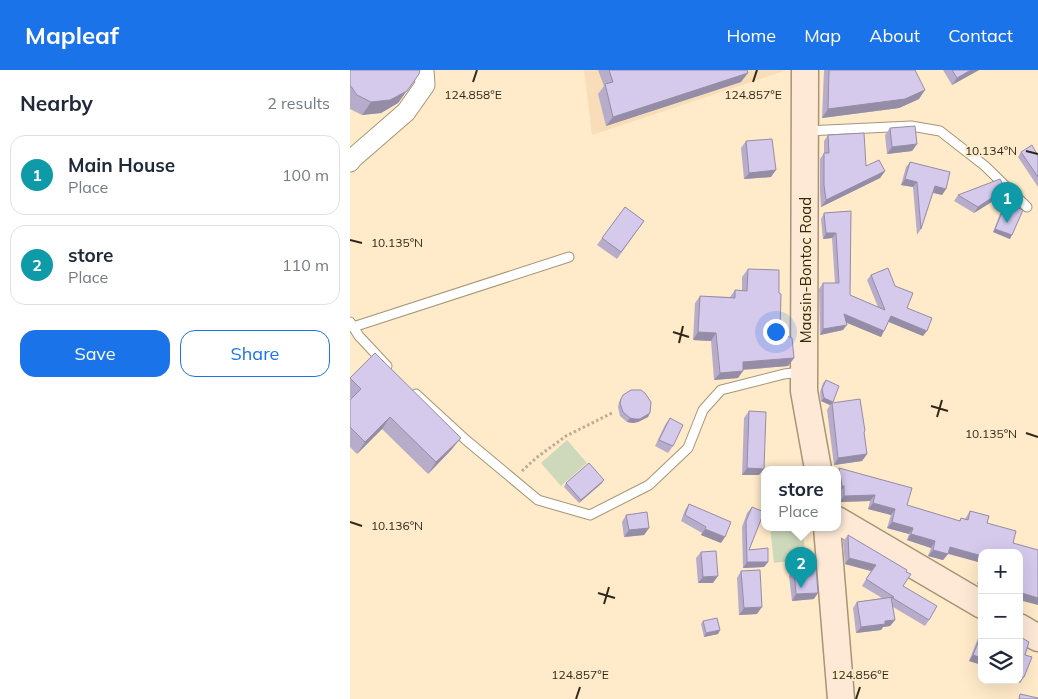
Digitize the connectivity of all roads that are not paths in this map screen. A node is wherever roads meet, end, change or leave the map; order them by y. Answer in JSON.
{"nodes":[{"id":1,"x":424,"y":70,"type":"edge"},
{"id":2,"x":806,"y":70,"type":"edge"},
{"id":3,"x":805,"y":131,"type":"junction"},
{"id":4,"x":350,"y":162,"type":"edge"},
{"id":5,"x":1027,"y":207,"type":"dead end"},
{"id":6,"x":569,"y":257,"type":"dead end"},
{"id":7,"x":351,"y":324,"type":"edge"},
{"id":8,"x":804,"y":372,"type":"junction"},
{"id":9,"x":396,"y":374,"type":"edge"},
{"id":10,"x":409,"y":388,"type":"edge"},
{"id":11,"x":817,"y":466,"type":"edge"},
{"id":12,"x":841,"y":522,"type":"edge"},
{"id":13,"x":827,"y":531,"type":"edge"},
{"id":14,"x":978,"y":603,"type":"edge"},
{"id":15,"x":1023,"y":629,"type":"edge"},
{"id":16,"x":1038,"y":638,"type":"edge"},
{"id":17,"x":841,"y":699,"type":"edge"}],
"edges":[{"from":1,"to":4,"type":"street"},
{"from":2,"to":3,"type":"main road","name":"Maasin-Bontoc Road"},
{"from":3,"to":5,"type":"lane"},
{"from":3,"to":8,"type":"main road","name":"Maasin-Bontoc Road"},
{"from":6,"to":7,"type":"lane"},
{"from":7,"to":9,"type":"lane"},
{"from":8,"to":10,"type":"lane"},
{"from":8,"to":11,"type":"main road","name":"Maasin-Bontoc Road"},
{"from":12,"to":14,"type":"main road"},
{"from":13,"to":17,"type":"main road"},
{"from":15,"to":16,"type":"main road"}]}
